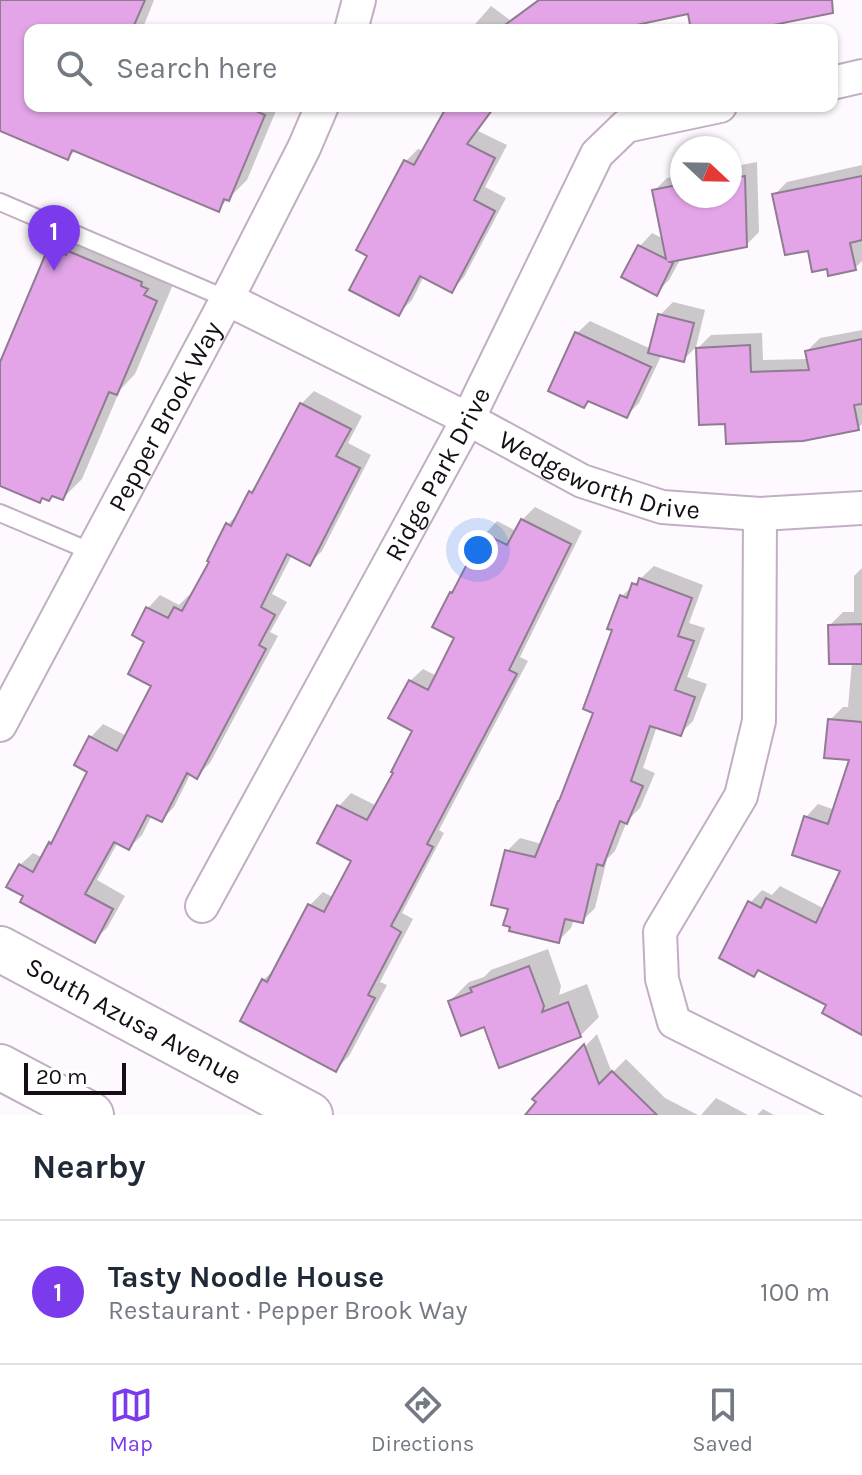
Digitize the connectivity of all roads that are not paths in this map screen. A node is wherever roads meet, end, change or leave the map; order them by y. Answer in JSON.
{"nodes":[{"id":1,"x":862,"y":76,"type":"edge"},
{"id":2,"x":838,"y":82,"type":"edge"},
{"id":3,"x":319,"y":112,"type":"edge"},
{"id":4,"x":692,"y":112,"type":"edge"},
{"id":5,"x":0,"y":202,"type":"edge"},
{"id":6,"x":227,"y":299,"type":"junction"},
{"id":7,"x":468,"y":419,"type":"junction"},
{"id":8,"x":862,"y":508,"type":"edge"},
{"id":9,"x":0,"y":513,"type":"edge"},
{"id":10,"x":760,"y":514,"type":"junction"},
{"id":11,"x":92,"y":552,"type":"junction"},
{"id":12,"x":0,"y":725,"type":"edge"},
{"id":13,"x":202,"y":906,"type":"dead end"},
{"id":14,"x":0,"y":949,"type":"edge"},
{"id":15,"x":0,"y":1067,"type":"edge"},
{"id":16,"x":91,"y":1115,"type":"edge"},
{"id":17,"x":310,"y":1115,"type":"edge"},
{"id":18,"x":861,"y":1115,"type":"edge"}],
"edges":[{"from":1,"to":2,"type":"street"},
{"from":3,"to":6,"type":"street","name":"Pepper Brook Way"},
{"from":4,"to":7,"type":"street","name":"Ridge Park Drive"},
{"from":5,"to":6,"type":"lane"},
{"from":6,"to":7,"type":"street","name":"Wedgeworth Drive"},
{"from":6,"to":11,"type":"street","name":"Pepper Brook Way"},
{"from":7,"to":10,"type":"street","name":"Wedgeworth Drive"},
{"from":7,"to":13,"type":"street","name":"Ridge Park Drive"},
{"from":8,"to":10,"type":"street","name":"Wedgeworth Drive"},
{"from":9,"to":11,"type":"lane"},
{"from":10,"to":18,"type":"street"},
{"from":11,"to":12,"type":"street","name":"Pepper Brook Way"},
{"from":14,"to":17,"type":"main road","name":"South Azusa Avenue"},
{"from":15,"to":16,"type":"main road"}]}
